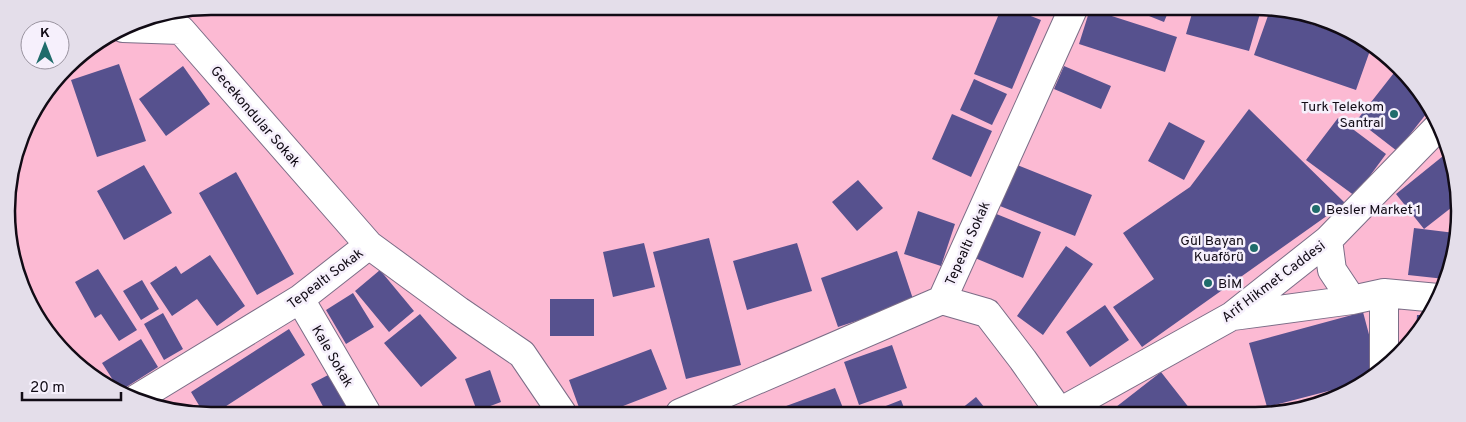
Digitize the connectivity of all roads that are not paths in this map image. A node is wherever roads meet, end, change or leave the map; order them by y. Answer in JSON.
{"nodes":[{"id":1,"x":1070,"y":15,"type":"edge"},
{"id":2,"x":180,"y":21,"type":"edge"},
{"id":3,"x":149,"y":25,"type":"edge"},
{"id":4,"x":1434,"y":131,"type":"edge"},
{"id":5,"x":1328,"y":240,"type":"junction"},
{"id":6,"x":369,"y":245,"type":"junction"},
{"id":7,"x":1384,"y":293,"type":"junction"},
{"id":8,"x":1431,"y":297,"type":"edge"},
{"id":9,"x":300,"y":299,"type":"junction"},
{"id":10,"x":942,"y":300,"type":"junction"},
{"id":11,"x":1352,"y":300,"type":"junction"},
{"id":12,"x":1232,"y":316,"type":"junction"},
{"id":13,"x":1384,"y":358,"type":"edge"},
{"id":14,"x":143,"y":395,"type":"edge"},
{"id":15,"x":363,"y":407,"type":"edge"},
{"id":16,"x":558,"y":407,"type":"edge"},
{"id":17,"x":694,"y":407,"type":"edge"},
{"id":18,"x":1054,"y":407,"type":"edge"},
{"id":19,"x":1069,"y":407,"type":"edge"}],
"edges":[{"from":1,"to":10,"type":"street","name":"Tepealtı Sokak"},
{"from":2,"to":3,"type":"street","name":"Gecekondular Sokak"},
{"from":2,"to":6,"type":"street","name":"Gecekondular Sokak"},
{"from":4,"to":5,"type":"street","name":"Arif Hikmet Caddesi"},
{"from":5,"to":11,"type":"street"},
{"from":5,"to":12,"type":"street","name":"Arif Hikmet Caddesi"},
{"from":6,"to":9,"type":"street","name":"Tepealtı Sokak"},
{"from":6,"to":16,"type":"street","name":"Tepealtı Sokak"},
{"from":7,"to":8,"type":"street"},
{"from":7,"to":11,"type":"street"},
{"from":7,"to":13,"type":"street"},
{"from":9,"to":14,"type":"street","name":"Tepealtı Sokak"},
{"from":9,"to":15,"type":"street","name":"Kale Sokak"},
{"from":10,"to":17,"type":"street","name":"Tepealtı Sokak"},
{"from":10,"to":18,"type":"street"},
{"from":11,"to":12,"type":"street"},
{"from":12,"to":19,"type":"street","name":"Arif Hikmet Caddesi"}]}
